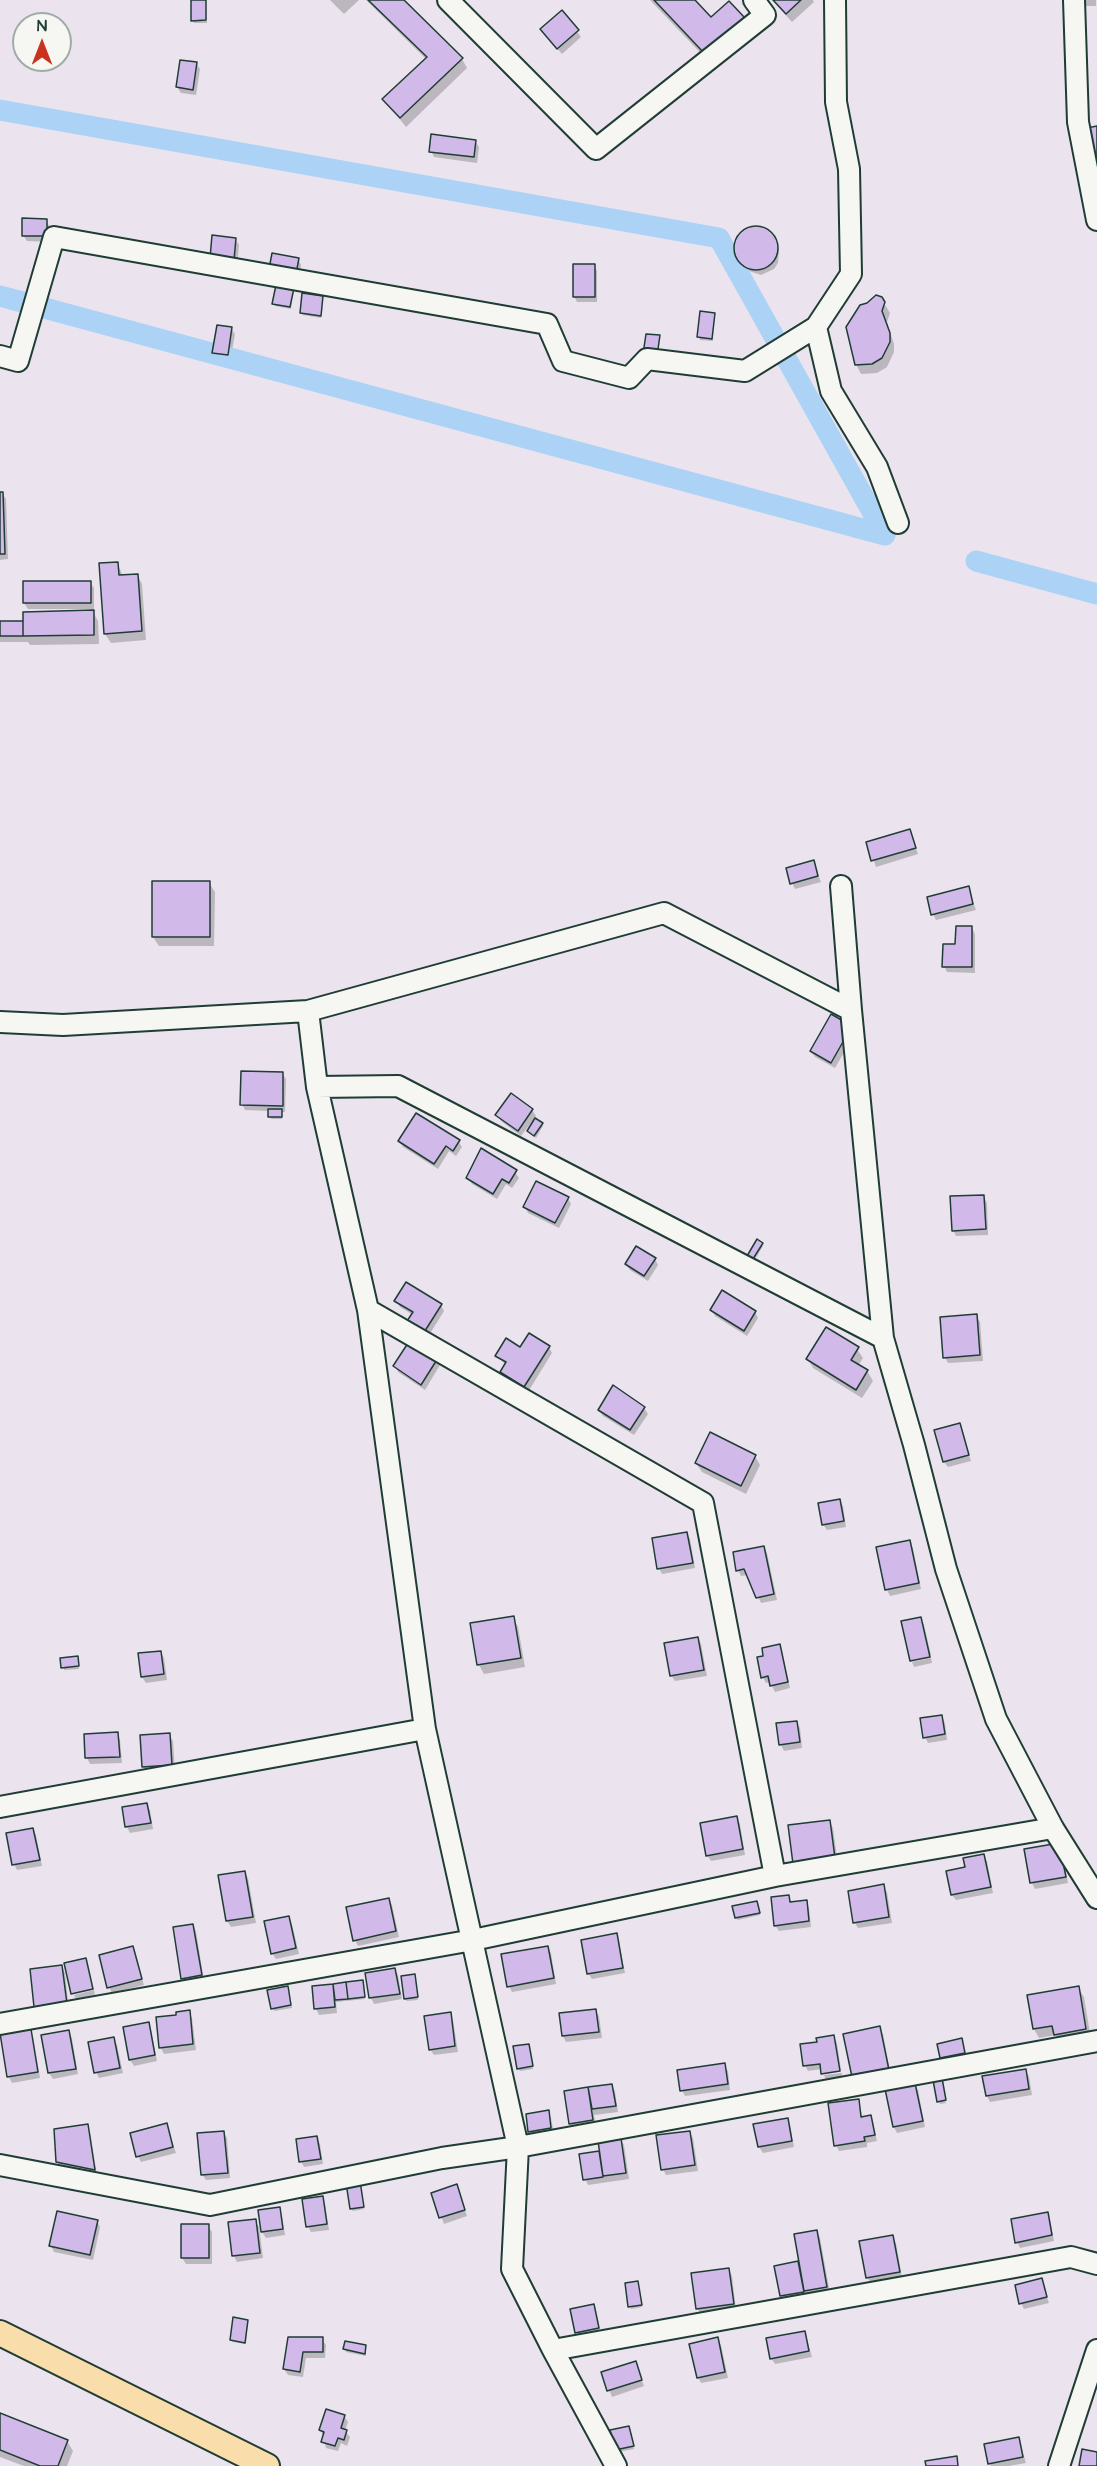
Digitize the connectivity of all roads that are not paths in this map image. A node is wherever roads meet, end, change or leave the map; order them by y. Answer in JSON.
{"nodes":[{"id":1,"x":448,"y":0,"type":"edge"},
{"id":2,"x":754,"y":0,"type":"edge"},
{"id":3,"x":835,"y":0,"type":"edge"},
{"id":4,"x":1074,"y":0,"type":"edge"},
{"id":5,"x":1097,"y":220,"type":"edge"},
{"id":6,"x":816,"y":327,"type":"junction"},
{"id":7,"x":0,"y":356,"type":"edge"},
{"id":8,"x":898,"y":523,"type":"dead end"},
{"id":9,"x":841,"y":886,"type":"dead end"},
{"id":10,"x":851,"y":1010,"type":"junction"},
{"id":11,"x":308,"y":1011,"type":"junction"},
{"id":12,"x":0,"y":1022,"type":"edge"},
{"id":13,"x":317,"y":1087,"type":"junction"},
{"id":14,"x":368,"y":1310,"type":"junction"},
{"id":15,"x":883,"y":1338,"type":"junction"},
{"id":16,"x":424,"y":1729,"type":"junction"},
{"id":17,"x":0,"y":1807,"type":"edge"},
{"id":18,"x":1053,"y":1828,"type":"junction"},
{"id":19,"x":775,"y":1876,"type":"junction"},
{"id":20,"x":1097,"y":1898,"type":"edge"},
{"id":21,"x":473,"y":1940,"type":"junction"},
{"id":22,"x":0,"y":2024,"type":"edge"},
{"id":23,"x":1097,"y":2041,"type":"edge"},
{"id":24,"x":518,"y":2147,"type":"junction"},
{"id":25,"x":0,"y":2165,"type":"edge"},
{"id":26,"x":1097,"y":2264,"type":"edge"},
{"id":27,"x":0,"y":2333,"type":"edge"},
{"id":28,"x":553,"y":2350,"type":"junction"},
{"id":29,"x":1097,"y":2350,"type":"edge"},
{"id":30,"x":267,"y":2466,"type":"edge"},
{"id":31,"x":616,"y":2466,"type":"edge"},
{"id":32,"x":1059,"y":2466,"type":"edge"}],
"edges":[{"from":1,"to":2,"type":"street"},
{"from":3,"to":6,"type":"street"},
{"from":4,"to":5,"type":"street"},
{"from":6,"to":7,"type":"street"},
{"from":6,"to":8,"type":"street"},
{"from":9,"to":10,"type":"street"},
{"from":10,"to":11,"type":"street"},
{"from":10,"to":15,"type":"street"},
{"from":11,"to":12,"type":"street"},
{"from":11,"to":13,"type":"street"},
{"from":13,"to":14,"type":"street"},
{"from":13,"to":15,"type":"street"},
{"from":14,"to":16,"type":"street"},
{"from":14,"to":19,"type":"street"},
{"from":15,"to":18,"type":"street"},
{"from":16,"to":17,"type":"street"},
{"from":16,"to":21,"type":"street"},
{"from":18,"to":19,"type":"street"},
{"from":18,"to":20,"type":"street"},
{"from":19,"to":21,"type":"street"},
{"from":21,"to":22,"type":"street"},
{"from":21,"to":24,"type":"street"},
{"from":23,"to":24,"type":"street"},
{"from":24,"to":25,"type":"street"},
{"from":24,"to":28,"type":"street"},
{"from":26,"to":28,"type":"street"},
{"from":27,"to":30,"type":"main road"},
{"from":28,"to":31,"type":"street"},
{"from":29,"to":32,"type":"street"}]}
